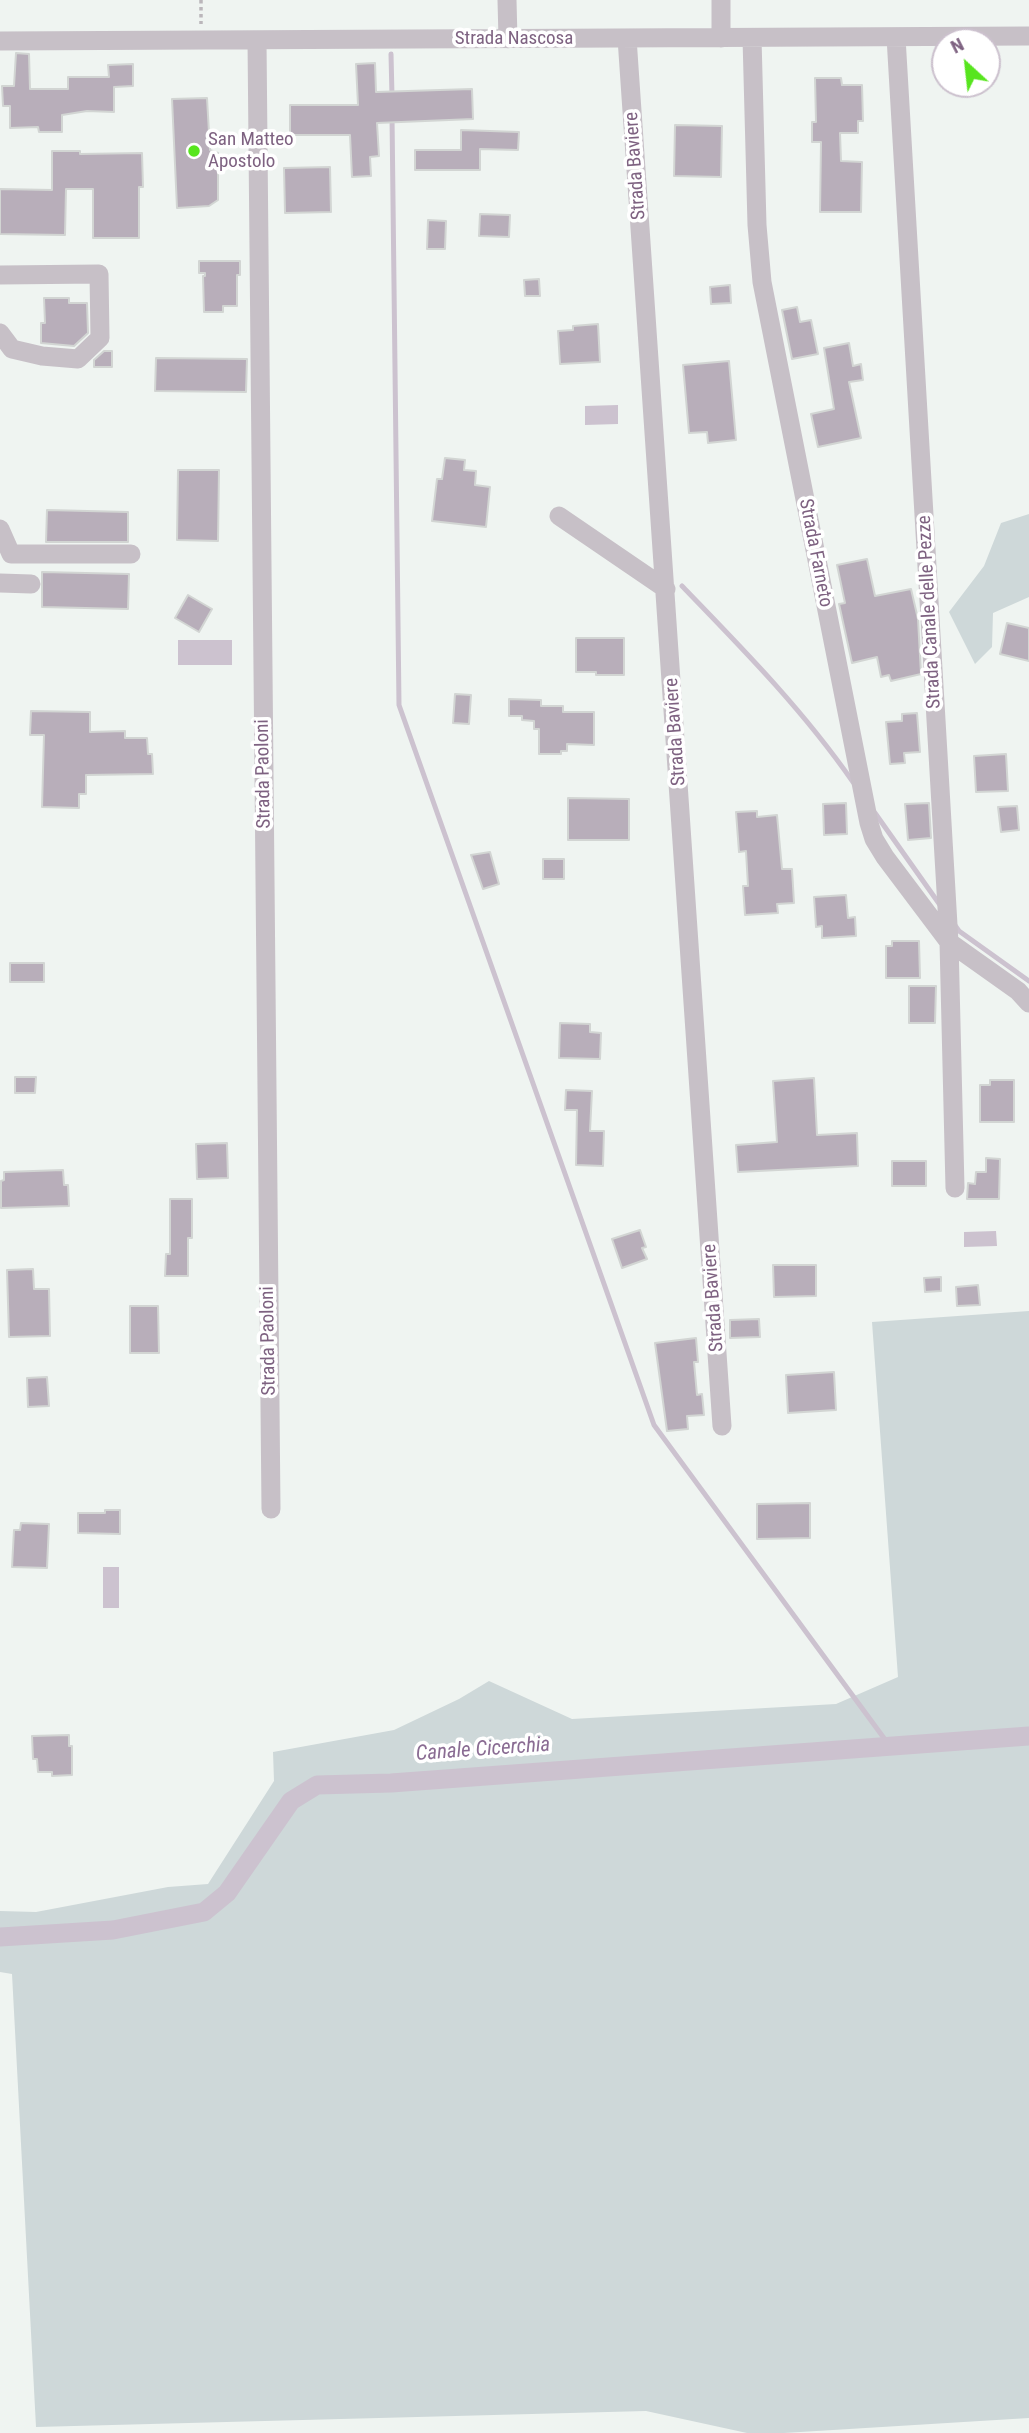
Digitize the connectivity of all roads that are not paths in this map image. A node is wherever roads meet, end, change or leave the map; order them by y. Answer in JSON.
{"nodes":[{"id":1,"x":507,"y":0,"type":"edge"},
{"id":2,"x":721,"y":0,"type":"edge"},
{"id":3,"x":1029,"y":36,"type":"edge"},
{"id":4,"x":896,"y":37,"type":"junction"},
{"id":5,"x":627,"y":38,"type":"junction"},
{"id":6,"x":721,"y":38,"type":"junction"},
{"id":7,"x":752,"y":38,"type":"junction"},
{"id":8,"x":508,"y":39,"type":"junction"},
{"id":9,"x":257,"y":40,"type":"junction"},
{"id":10,"x":0,"y":41,"type":"edge"},
{"id":11,"x":0,"y":275,"type":"edge"},
{"id":12,"x":4,"y":346,"type":"edge"},
{"id":13,"x":559,"y":516,"type":"dead end"},
{"id":14,"x":0,"y":529,"type":"edge"},
{"id":15,"x":11,"y":554,"type":"junction"},
{"id":16,"x":131,"y":554,"type":"dead end"},
{"id":17,"x":2,"y":583,"type":"edge"},
{"id":18,"x":31,"y":584,"type":"dead end"},
{"id":19,"x":666,"y":589,"type":"junction"},
{"id":20,"x":949,"y":942,"type":"junction"},
{"id":21,"x":1029,"y":1003,"type":"edge"},
{"id":22,"x":955,"y":1188,"type":"dead end"},
{"id":23,"x":722,"y":1426,"type":"dead end"},
{"id":24,"x":271,"y":1509,"type":"dead end"}],
"edges":[{"from":1,"to":8,"type":"street"},
{"from":2,"to":6,"type":"street"},
{"from":3,"to":4,"type":"street","name":"Strada Nascosa"},
{"from":4,"to":7,"type":"street","name":"Strada Nascosa"},
{"from":4,"to":20,"type":"street","name":"Strada Canale delle Pezze"},
{"from":5,"to":6,"type":"street","name":"Strada Nascosa"},
{"from":5,"to":8,"type":"street","name":"Strada Nascosa"},
{"from":5,"to":19,"type":"street","name":"Strada Baviere"},
{"from":6,"to":7,"type":"street","name":"Strada Nascosa"},
{"from":7,"to":20,"type":"street","name":"Strada Farneto"},
{"from":8,"to":9,"type":"street","name":"Strada Nascosa"},
{"from":9,"to":10,"type":"street","name":"Strada Nascosa"},
{"from":9,"to":24,"type":"street","name":"Strada Paoloni"},
{"from":11,"to":12,"type":"street"},
{"from":13,"to":19,"type":"street"},
{"from":14,"to":15,"type":"street"},
{"from":15,"to":16,"type":"street"},
{"from":15,"to":17,"type":"street"},
{"from":17,"to":18,"type":"street"},
{"from":19,"to":23,"type":"street","name":"Strada Baviere"},
{"from":20,"to":21,"type":"street","name":"Strada Farneto"},
{"from":20,"to":22,"type":"street","name":"Strada Canale delle Pezze"}]}
